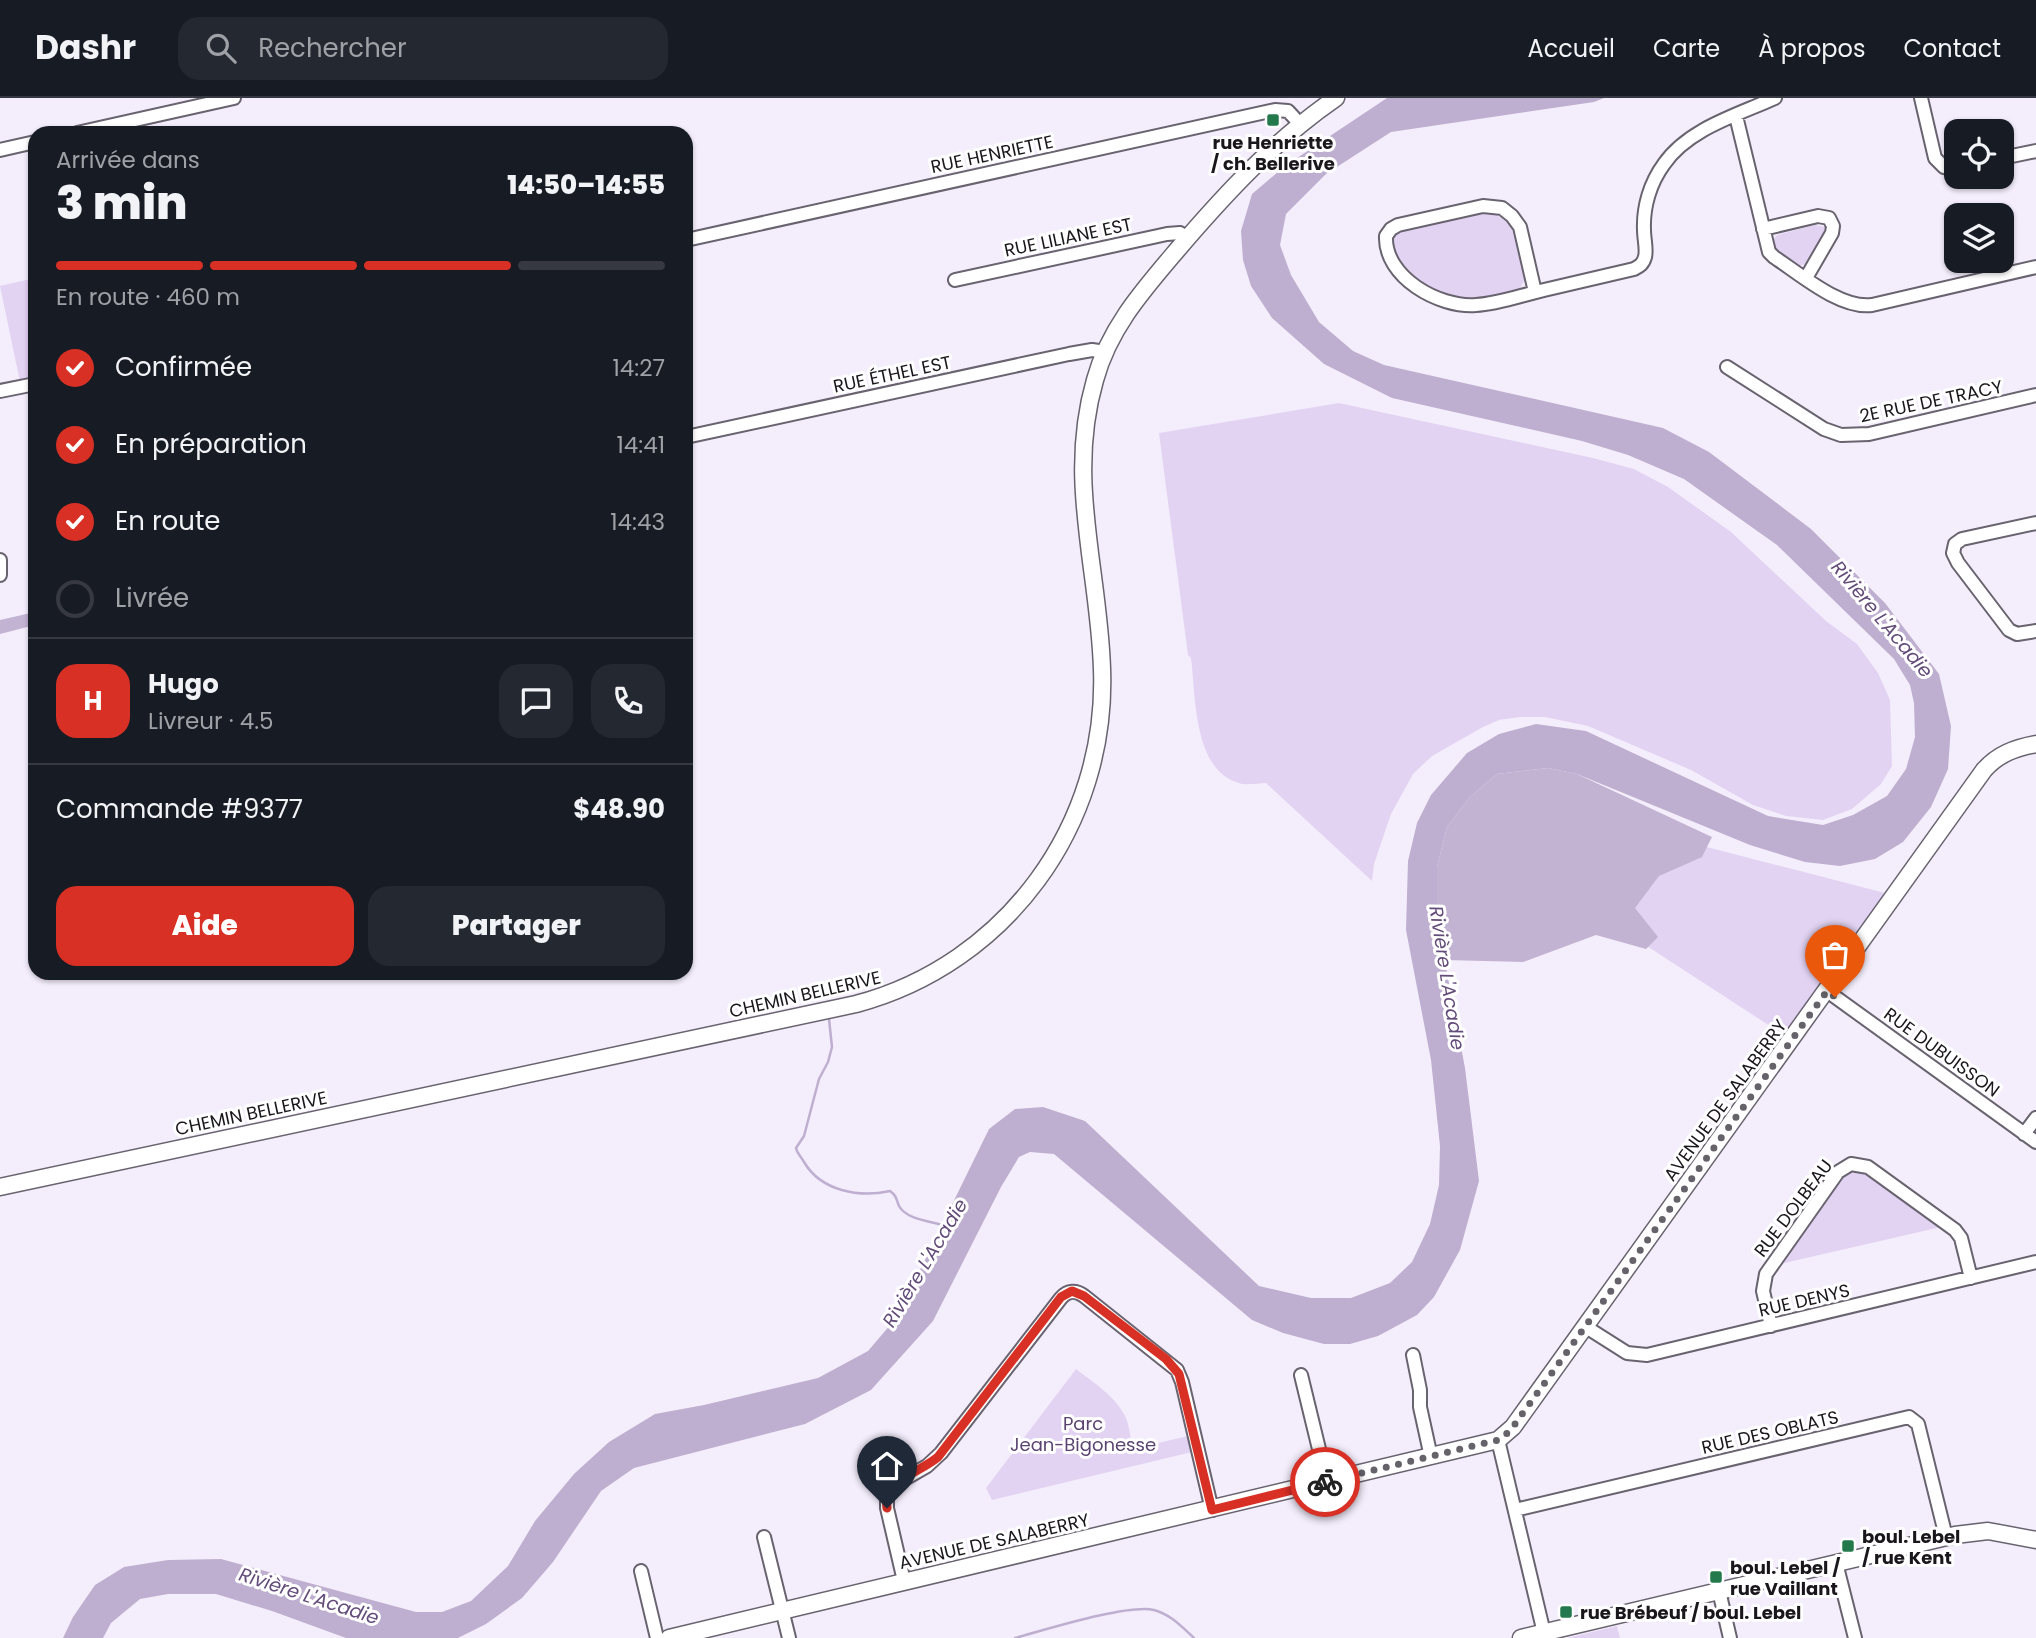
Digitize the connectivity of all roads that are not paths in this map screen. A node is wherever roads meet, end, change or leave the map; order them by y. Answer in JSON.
{"nodes":[{"id":1,"x":234,"y":98,"type":"edge"},
{"id":2,"x":1336,"y":98,"type":"edge"},
{"id":3,"x":1775,"y":98,"type":"edge"},
{"id":4,"x":1921,"y":98,"type":"edge"},
{"id":5,"x":1736,"y":116,"type":"junction"},
{"id":6,"x":1300,"y":124,"type":"junction"},
{"id":7,"x":108,"y":126,"type":"edge"},
{"id":8,"x":28,"y":144,"type":"edge"},
{"id":9,"x":0,"y":150,"type":"edge"},
{"id":10,"x":2036,"y":151,"type":"edge"},
{"id":11,"x":2014,"y":156,"type":"edge"},
{"id":12,"x":1944,"y":167,"type":"edge"},
{"id":13,"x":1763,"y":229,"type":"junction"},
{"id":14,"x":693,"y":238,"type":"edge"},
{"id":15,"x":1188,"y":238,"type":"junction"},
{"id":16,"x":2036,"y":267,"type":"edge"},
{"id":17,"x":1805,"y":278,"type":"junction"},
{"id":18,"x":954,"y":280,"type":"dead end"},
{"id":19,"x":1535,"y":292,"type":"junction"},
{"id":20,"x":1105,"y":352,"type":"junction"},
{"id":21,"x":1727,"y":367,"type":"dead end"},
{"id":22,"x":28,"y":385,"type":"edge"},
{"id":23,"x":0,"y":391,"type":"edge"},
{"id":24,"x":2036,"y":396,"type":"edge"},
{"id":25,"x":693,"y":435,"type":"edge"},
{"id":26,"x":2036,"y":523,"type":"edge"},
{"id":27,"x":0,"y":560,"type":"edge"},
{"id":28,"x":0,"y":575,"type":"edge"},
{"id":29,"x":2036,"y":632,"type":"edge"},
{"id":30,"x":2036,"y":744,"type":"edge"},
{"id":31,"x":1827,"y":991,"type":"junction"},
{"id":32,"x":2036,"y":1118,"type":"edge"},
{"id":33,"x":2024,"y":1134,"type":"junction"},
{"id":34,"x":2036,"y":1142,"type":"edge"},
{"id":35,"x":0,"y":1187,"type":"edge"},
{"id":36,"x":2036,"y":1262,"type":"edge"},
{"id":37,"x":1971,"y":1278,"type":"junction"},
{"id":38,"x":1770,"y":1326,"type":"junction"},
{"id":39,"x":1586,"y":1327,"type":"junction"},
{"id":40,"x":1413,"y":1355,"type":"dead end"},
{"id":41,"x":1301,"y":1375,"type":"dead end"},
{"id":42,"x":1498,"y":1440,"type":"junction"},
{"id":43,"x":1431,"y":1457,"type":"junction"},
{"id":44,"x":1327,"y":1482,"type":"junction"},
{"id":45,"x":1212,"y":1510,"type":"junction"},
{"id":46,"x":1515,"y":1510,"type":"junction"},
{"id":47,"x":764,"y":1536,"type":"dead end"},
{"id":48,"x":1946,"y":1537,"type":"junction"},
{"id":49,"x":2036,"y":1540,"type":"edge"},
{"id":50,"x":1836,"y":1563,"type":"junction"},
{"id":51,"x":641,"y":1571,"type":"dead end"},
{"id":52,"x":904,"y":1581,"type":"junction"},
{"id":53,"x":1719,"y":1591,"type":"junction"},
{"id":54,"x":782,"y":1610,"type":"junction"},
{"id":55,"x":1544,"y":1633,"type":"junction"},
{"id":56,"x":657,"y":1638,"type":"edge"},
{"id":57,"x":669,"y":1638,"type":"edge"},
{"id":58,"x":789,"y":1638,"type":"edge"},
{"id":59,"x":1521,"y":1638,"type":"edge"},
{"id":60,"x":1730,"y":1638,"type":"edge"},
{"id":61,"x":1854,"y":1638,"type":"edge"}],
"edges":[{"from":1,"to":7,"type":"street"},
{"from":2,"to":6,"type":"street","name":"CHEMIN BELLERIVE"},
{"from":3,"to":5,"type":"street"},
{"from":4,"to":12,"type":"street"},
{"from":5,"to":13,"type":"street"},
{"from":5,"to":19,"type":"street"},
{"from":6,"to":14,"type":"street","name":"RUE HENRIETTE"},
{"from":6,"to":15,"type":"street","name":"CHEMIN BELLERIVE"},
{"from":8,"to":9,"type":"street"},
{"from":10,"to":11,"type":"street"},
{"from":13,"to":17,"type":"street"},
{"from":13,"to":17,"type":"street"},
{"from":15,"to":18,"type":"street","name":"RUE LILIANE EST"},
{"from":15,"to":20,"type":"street","name":"CHEMIN BELLERIVE"},
{"from":16,"to":17,"type":"street"},
{"from":19,"to":19,"type":"street"},
{"from":20,"to":25,"type":"street","name":"RUE ÉTHEL EST"},
{"from":20,"to":35,"type":"street","name":"CHEMIN BELLERIVE"},
{"from":21,"to":24,"type":"street","name":"2E RUE DE TRACY"},
{"from":22,"to":23,"type":"street"},
{"from":26,"to":29,"type":"street"},
{"from":27,"to":28,"type":"street"},
{"from":30,"to":31,"type":"street","name":"AVENUE DE SALABERRY"},
{"from":31,"to":33,"type":"street","name":"RUE DUBUISSON"},
{"from":31,"to":39,"type":"street","name":"AVENUE DE SALABERRY"},
{"from":32,"to":33,"type":"street"},
{"from":33,"to":34,"type":"street","name":"RUE DUBUISSON"},
{"from":36,"to":37,"type":"street","name":"RUE DENYS"},
{"from":37,"to":38,"type":"street","name":"RUE DENYS"},
{"from":37,"to":38,"type":"street","name":"RUE DOLBEAU"},
{"from":38,"to":39,"type":"street","name":"RUE DENYS"},
{"from":39,"to":42,"type":"street","name":"AVENUE DE SALABERRY"},
{"from":40,"to":43,"type":"street"},
{"from":41,"to":44,"type":"street"},
{"from":42,"to":43,"type":"street","name":"AVENUE DE SALABERRY"},
{"from":42,"to":46,"type":"street"},
{"from":43,"to":44,"type":"street","name":"AVENUE DE SALABERRY"},
{"from":44,"to":45,"type":"street","name":"AVENUE DE SALABERRY"},
{"from":45,"to":52,"type":"street","name":"AVENUE DE SALABERRY"},
{"from":45,"to":52,"type":"street"},
{"from":46,"to":48,"type":"street","name":"RUE DES OBLATS"},
{"from":46,"to":55,"type":"street"},
{"from":47,"to":54,"type":"street"},
{"from":48,"to":49,"type":"street"},
{"from":48,"to":50,"type":"street"},
{"from":50,"to":53,"type":"street"},
{"from":50,"to":61,"type":"street"},
{"from":51,"to":56,"type":"street"},
{"from":52,"to":54,"type":"street","name":"AVENUE DE SALABERRY"},
{"from":53,"to":55,"type":"street"},
{"from":53,"to":60,"type":"street"},
{"from":54,"to":57,"type":"street","name":"AVENUE DE SALABERRY"},
{"from":54,"to":58,"type":"street"},
{"from":55,"to":59,"type":"street"}]}
